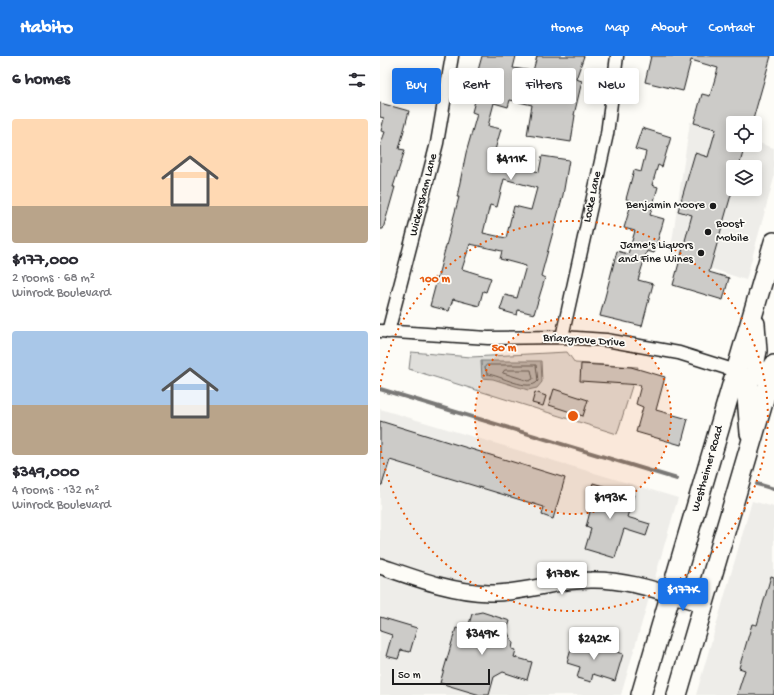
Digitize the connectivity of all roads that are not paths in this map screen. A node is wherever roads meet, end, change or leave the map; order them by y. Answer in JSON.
{"nodes":[{"id":1,"x":452,"y":56,"type":"edge"},
{"id":2,"x":617,"y":56,"type":"edge"},
{"id":3,"x":774,"y":242,"type":"edge"},
{"id":4,"x":754,"y":310,"type":"junction"},
{"id":5,"x":384,"y":331,"type":"edge"},
{"id":6,"x":562,"y":337,"type":"junction"},
{"id":7,"x":736,"y":371,"type":"junction"},
{"id":8,"x":773,"y":375,"type":"edge"},
{"id":9,"x":751,"y":442,"type":"junction"},
{"id":10,"x":380,"y":566,"type":"edge"},
{"id":11,"x":671,"y":595,"type":"junction"},
{"id":12,"x":703,"y":604,"type":"junction"},
{"id":13,"x":641,"y":695,"type":"edge"},
{"id":14,"x":677,"y":695,"type":"edge"}],
"edges":[{"from":1,"to":5,"type":"street","name":"Wickersham Lane"},
{"from":2,"to":6,"type":"street","name":"Locke Lane"},
{"from":3,"to":4,"type":"main road","name":"Westheimer Road"},
{"from":4,"to":7,"type":"main road","name":"Westheimer Road"},
{"from":4,"to":8,"type":"main road"},
{"from":5,"to":6,"type":"street","name":"Briargrove Drive"},
{"from":6,"to":7,"type":"street","name":"Briargrove Drive"},
{"from":7,"to":9,"type":"main road"},
{"from":7,"to":11,"type":"main road","name":"Westheimer Road"},
{"from":8,"to":9,"type":"main road"},
{"from":9,"to":12,"type":"main road"},
{"from":10,"to":11,"type":"street"},
{"from":11,"to":12,"type":"street"},
{"from":11,"to":13,"type":"main road","name":"Westheimer Road"},
{"from":12,"to":14,"type":"main road"}]}
